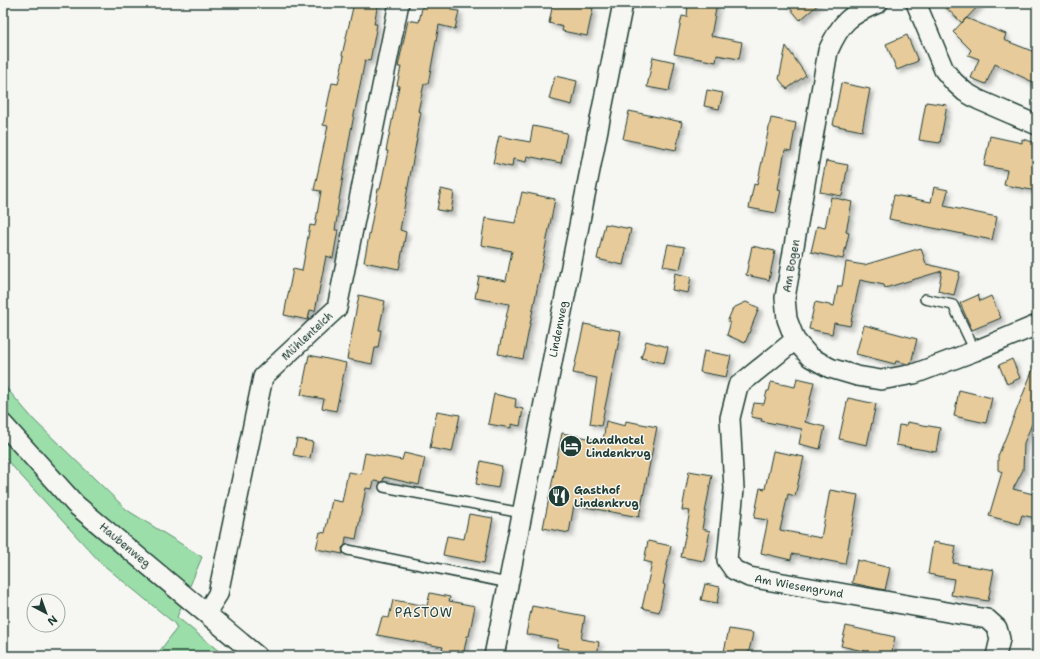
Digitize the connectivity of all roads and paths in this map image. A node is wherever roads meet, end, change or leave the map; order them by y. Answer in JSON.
{"nodes":[{"id":1,"x":399,"y":3,"type":"edge"},
{"id":2,"x":623,"y":3,"type":"edge"},
{"id":3,"x":878,"y":3,"type":"edge"},
{"id":4,"x":916,"y":3,"type":"edge"},
{"id":5,"x":1037,"y":125,"type":"edge"},
{"id":6,"x":925,"y":299,"type":"dead end"},
{"id":7,"x":1037,"y":325,"type":"edge"},
{"id":8,"x":795,"y":340,"type":"junction"},
{"id":9,"x":975,"y":351,"type":"junction"},
{"id":10,"x":3,"y":424,"type":"edge"},
{"id":11,"x":384,"y":487,"type":"dead end"},
{"id":12,"x":522,"y":513,"type":"junction"},
{"id":13,"x":348,"y":550,"type":"dead end"},
{"id":14,"x":508,"y":583,"type":"junction"},
{"id":15,"x":206,"y":613,"type":"junction"},
{"id":16,"x":257,"y":656,"type":"edge"},
{"id":17,"x":494,"y":656,"type":"edge"},
{"id":18,"x":996,"y":656,"type":"edge"}],
"edges":[{"from":1,"to":15,"type":"street","name":"Mühlenteich"},
{"from":2,"to":12,"type":"street","name":"Lindenweg"},
{"from":3,"to":8,"type":"street","name":"Am Bogen"},
{"from":4,"to":5,"type":"street"},
{"from":6,"to":9,"type":"lane"},
{"from":7,"to":9,"type":"street","name":"Am Bogen"},
{"from":8,"to":9,"type":"street","name":"Am Bogen"},
{"from":8,"to":18,"type":"street","name":"Am Wiesengrund"},
{"from":10,"to":15,"type":"street","name":"Haubenweg"},
{"from":11,"to":12,"type":"lane"},
{"from":12,"to":14,"type":"street","name":"Lindenweg"},
{"from":13,"to":14,"type":"lane"},
{"from":14,"to":17,"type":"street","name":"Lindenweg"},
{"from":15,"to":16,"type":"street","name":"Haubenweg"}]}
